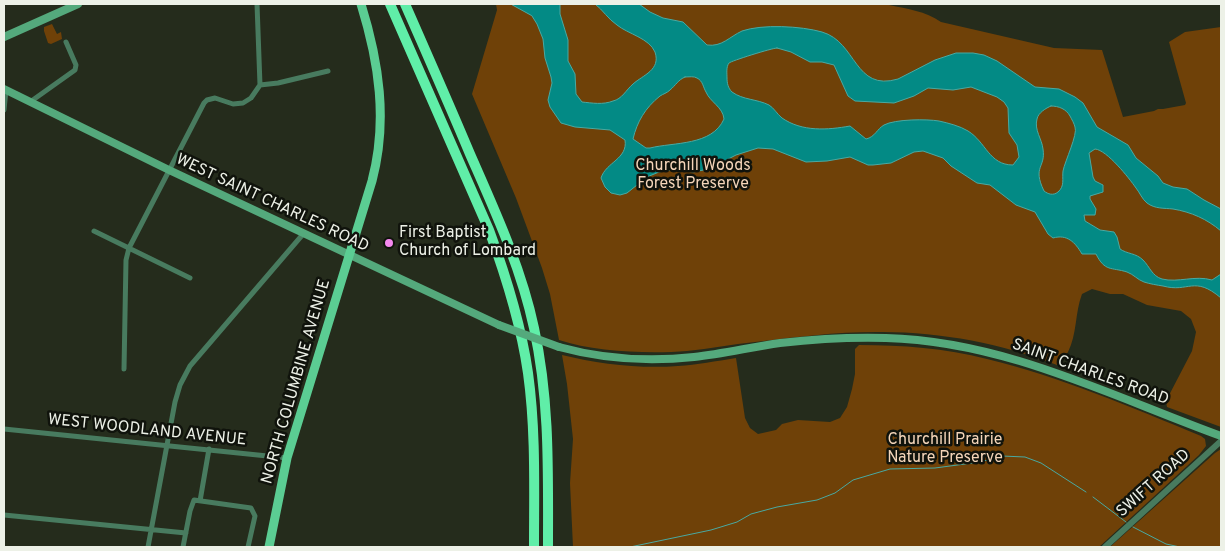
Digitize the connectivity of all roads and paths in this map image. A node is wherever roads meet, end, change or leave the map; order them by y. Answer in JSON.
{"nodes":[{"id":1,"x":78,"y":4,"type":"edge"},
{"id":2,"x":257,"y":4,"type":"edge"},
{"id":3,"x":361,"y":4,"type":"edge"},
{"id":4,"x":390,"y":4,"type":"edge"},
{"id":5,"x":405,"y":4,"type":"edge"},
{"id":6,"x":4,"y":37,"type":"edge"},
{"id":7,"x":66,"y":42,"type":"dead end"},
{"id":8,"x":328,"y":71,"type":"dead end"},
{"id":9,"x":260,"y":85,"type":"junction"},
{"id":10,"x":5,"y":89,"type":"edge"},
{"id":11,"x":30,"y":102,"type":"junction"},
{"id":12,"x":4,"y":110,"type":"edge"},
{"id":13,"x":169,"y":170,"type":"junction"},
{"id":14,"x":94,"y":230,"type":"dead end"},
{"id":15,"x":304,"y":233,"type":"junction"},
{"id":16,"x":129,"y":248,"type":"junction"},
{"id":17,"x":349,"y":255,"type":"junction"},
{"id":18,"x":190,"y":278,"type":"dead end"},
{"id":19,"x":798,"y":341,"type":"joint"},
{"id":20,"x":124,"y":369,"type":"dead end"},
{"id":21,"x":4,"y":429,"type":"edge"},
{"id":22,"x":1221,"y":436,"type":"edge"},
{"id":23,"x":1221,"y":441,"type":"edge"},
{"id":24,"x":167,"y":444,"type":"junction"},
{"id":25,"x":209,"y":449,"type":"junction"},
{"id":26,"x":287,"y":458,"type":"junction"},
{"id":27,"x":200,"y":500,"type":"junction"},
{"id":28,"x":4,"y":515,"type":"edge"},
{"id":29,"x":151,"y":529,"type":"junction"},
{"id":30,"x":186,"y":533,"type":"junction"},
{"id":31,"x":148,"y":547,"type":"edge"},
{"id":32,"x":183,"y":547,"type":"edge"},
{"id":33,"x":248,"y":547,"type":"edge"},
{"id":34,"x":269,"y":547,"type":"edge"},
{"id":35,"x":534,"y":547,"type":"edge"},
{"id":36,"x":548,"y":547,"type":"edge"},
{"id":37,"x":1105,"y":547,"type":"edge"}],
"edges":[{"from":1,"to":6,"type":"main road"},
{"from":2,"to":9,"type":"street"},
{"from":3,"to":17,"type":"main road","name":"NORTH COLUMBINE AVENUE"},
{"from":4,"to":35,"type":"highway"},
{"from":5,"to":36,"type":"highway"},
{"from":7,"to":11,"type":"street"},
{"from":8,"to":9,"type":"street"},
{"from":9,"to":13,"type":"street"},
{"from":10,"to":11,"type":"main road","name":"WEST SAINT CHARLES ROAD"},
{"from":10,"to":12,"type":"street"},
{"from":11,"to":13,"type":"main road","name":"WEST SAINT CHARLES ROAD"},
{"from":13,"to":15,"type":"main road","name":"WEST SAINT CHARLES ROAD"},
{"from":13,"to":16,"type":"street"},
{"from":14,"to":16,"type":"street"},
{"from":15,"to":17,"type":"main road","name":"WEST SAINT CHARLES ROAD"},
{"from":15,"to":24,"type":"street"},
{"from":16,"to":18,"type":"street"},
{"from":16,"to":20,"type":"street"},
{"from":17,"to":19,"type":"main road","name":"WEST SAINT CHARLES ROAD","bridge":true},
{"from":17,"to":26,"type":"main road","name":"NORTH COLUMBINE AVENUE"},
{"from":19,"to":22,"type":"main road","name":"SAINT CHARLES ROAD"},
{"from":21,"to":24,"type":"street","name":"WEST WOODLAND AVENUE"},
{"from":23,"to":37,"type":"street","name":"SWIFT ROAD"},
{"from":24,"to":25,"type":"street","name":"WEST WOODLAND AVENUE"},
{"from":24,"to":29,"type":"street"},
{"from":25,"to":26,"type":"street","name":"WEST WOODLAND AVENUE"},
{"from":25,"to":27,"type":"street"},
{"from":26,"to":34,"type":"main road","name":"NORTH COLUMBINE AVENUE"},
{"from":27,"to":30,"type":"street"},
{"from":27,"to":33,"type":"street"},
{"from":28,"to":29,"type":"street"},
{"from":29,"to":30,"type":"street"},
{"from":29,"to":31,"type":"street"},
{"from":30,"to":32,"type":"street"}]}
